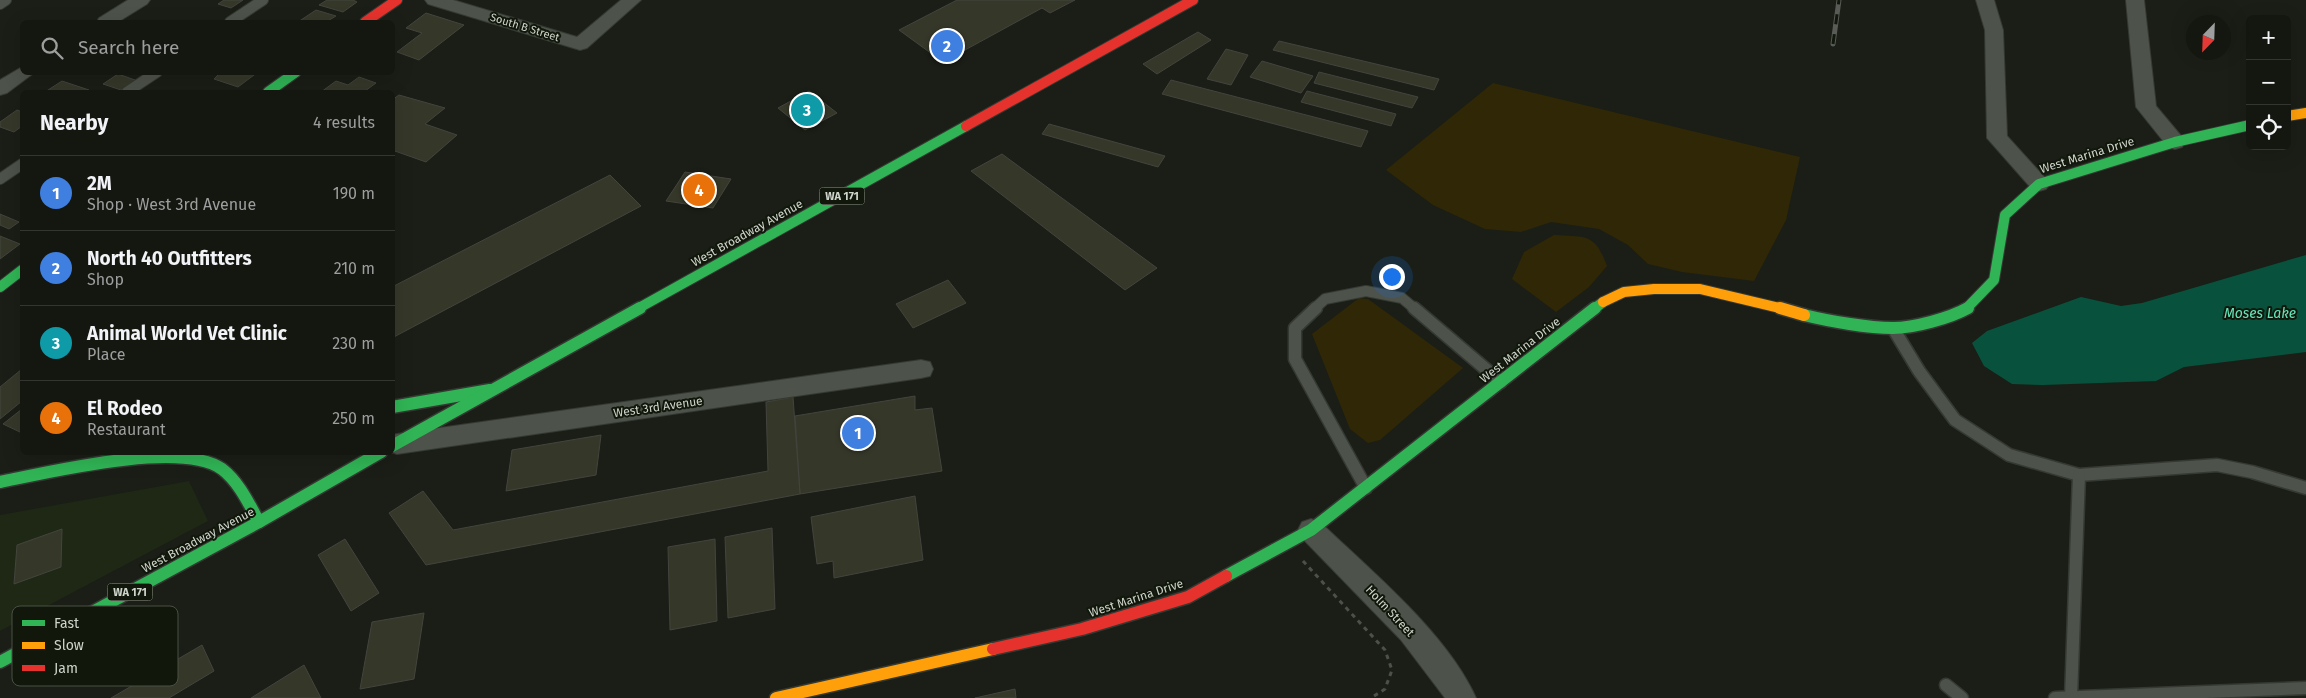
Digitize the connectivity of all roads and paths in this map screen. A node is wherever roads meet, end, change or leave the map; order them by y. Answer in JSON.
{"nodes":[{"id":1,"x":6,"y":0,"type":"edge"},
{"id":2,"x":141,"y":0,"type":"edge"},
{"id":3,"x":263,"y":0,"type":"edge"},
{"id":4,"x":397,"y":0,"type":"edge"},
{"id":5,"x":434,"y":0,"type":"edge"},
{"id":6,"x":632,"y":0,"type":"edge"},
{"id":7,"x":1193,"y":0,"type":"edge"},
{"id":8,"x":1985,"y":0,"type":"edge"},
{"id":9,"x":2135,"y":0,"type":"edge"},
{"id":10,"x":0,"y":4,"type":"edge"},
{"id":11,"x":109,"y":20,"type":"edge"},
{"id":12,"x":233,"y":20,"type":"edge"},
{"id":13,"x":368,"y":20,"type":"edge"},
{"id":14,"x":21,"y":75,"type":"edge"},
{"id":15,"x":152,"y":75,"type":"edge"},
{"id":16,"x":292,"y":75,"type":"edge"},
{"id":17,"x":0,"y":89,"type":"edge"},
{"id":18,"x":130,"y":90,"type":"edge"},
{"id":19,"x":271,"y":90,"type":"edge"},
{"id":20,"x":2306,"y":113,"type":"edge"},
{"id":21,"x":2291,"y":115,"type":"edge"},
{"id":22,"x":2246,"y":126,"type":"edge"},
{"id":23,"x":2175,"y":142,"type":"junction"},
{"id":24,"x":20,"y":165,"type":"edge"},
{"id":25,"x":0,"y":179,"type":"edge"},
{"id":26,"x":2039,"y":184,"type":"junction"},
{"id":27,"x":20,"y":271,"type":"edge"},
{"id":28,"x":0,"y":286,"type":"edge"},
{"id":29,"x":1893,"y":328,"type":"junction"},
{"id":30,"x":921,"y":369,"type":"dead end"},
{"id":31,"x":1501,"y":382,"type":"junction"},
{"id":32,"x":490,"y":390,"type":"junction"},
{"id":33,"x":395,"y":406,"type":"edge"},
{"id":34,"x":395,"y":445,"type":"edge"},
{"id":35,"x":395,"y":447,"type":"edge"},
{"id":36,"x":136,"y":455,"type":"edge"},
{"id":37,"x":377,"y":455,"type":"edge"},
{"id":38,"x":109,"y":462,"type":"junction"},
{"id":39,"x":2079,"y":475,"type":"junction"},
{"id":40,"x":0,"y":482,"type":"edge"},
{"id":41,"x":2306,"y":488,"type":"edge"},
{"id":42,"x":1366,"y":489,"type":"junction"},
{"id":43,"x":259,"y":522,"type":"junction"},
{"id":44,"x":1299,"y":537,"type":"junction"},
{"id":45,"x":104,"y":606,"type":"edge"},
{"id":46,"x":12,"y":656,"type":"edge"},
{"id":47,"x":0,"y":662,"type":"edge"},
{"id":48,"x":1946,"y":685,"type":"dead end"},
{"id":49,"x":2306,"y":688,"type":"edge"},
{"id":50,"x":776,"y":698,"type":"edge"},
{"id":51,"x":1371,"y":698,"type":"edge"},
{"id":52,"x":1461,"y":698,"type":"edge"},
{"id":53,"x":1962,"y":698,"type":"edge"},
{"id":54,"x":2055,"y":698,"type":"edge"},
{"id":55,"x":2071,"y":698,"type":"edge"}],
"edges":[{"from":1,"to":10,"type":"lane"},
{"from":2,"to":11,"type":"street"},
{"from":3,"to":12,"type":"lane"},
{"from":4,"to":13,"type":"street"},
{"from":5,"to":6,"type":"street","name":"South B Street"},
{"from":7,"to":32,"type":"street","name":"West Broadway Avenue","number":"WA 171"},
{"from":8,"to":26,"type":"street"},
{"from":9,"to":23,"type":"street"},
{"from":14,"to":17,"type":"street"},
{"from":15,"to":18,"type":"lane"},
{"from":16,"to":19,"type":"street"},
{"from":20,"to":21,"type":"street"},
{"from":22,"to":23,"type":"street","name":"West Marina Drive"},
{"from":23,"to":26,"type":"street","name":"West Marina Drive"},
{"from":24,"to":25,"type":"lane"},
{"from":26,"to":29,"type":"street","name":"West Marina Drive"},
{"from":27,"to":28,"type":"street"},
{"from":29,"to":31,"type":"street","name":"West Marina Drive"},
{"from":29,"to":39,"type":"lane"},
{"from":30,"to":35,"type":"street","name":"West 3rd Avenue"},
{"from":31,"to":42,"type":"street","name":"West Marina Drive"},
{"from":31,"to":42,"type":"lane"},
{"from":32,"to":33,"type":"street"},
{"from":32,"to":34,"type":"street","name":"West Broadway Avenue","number":"WA 171"},
{"from":36,"to":38,"type":"street"},
{"from":37,"to":43,"type":"street","name":"West Broadway Avenue","number":"WA 171"},
{"from":38,"to":40,"type":"street"},
{"from":38,"to":43,"type":"street"},
{"from":39,"to":41,"type":"lane"},
{"from":39,"to":55,"type":"lane"},
{"from":42,"to":44,"type":"street","name":"West Marina Drive"},
{"from":43,"to":45,"type":"street","name":"West Broadway Avenue","number":"WA 171"},
{"from":44,"to":50,"type":"street","name":"West Marina Drive"},
{"from":44,"to":51,"type":"path"},
{"from":44,"to":52,"type":"street","name":"Holm Street"},
{"from":46,"to":47,"type":"street","name":"West Broadway Avenue","number":"WA 171"},
{"from":48,"to":53,"type":"lane"},
{"from":49,"to":55,"type":"lane"},
{"from":54,"to":55,"type":"lane"}]}
